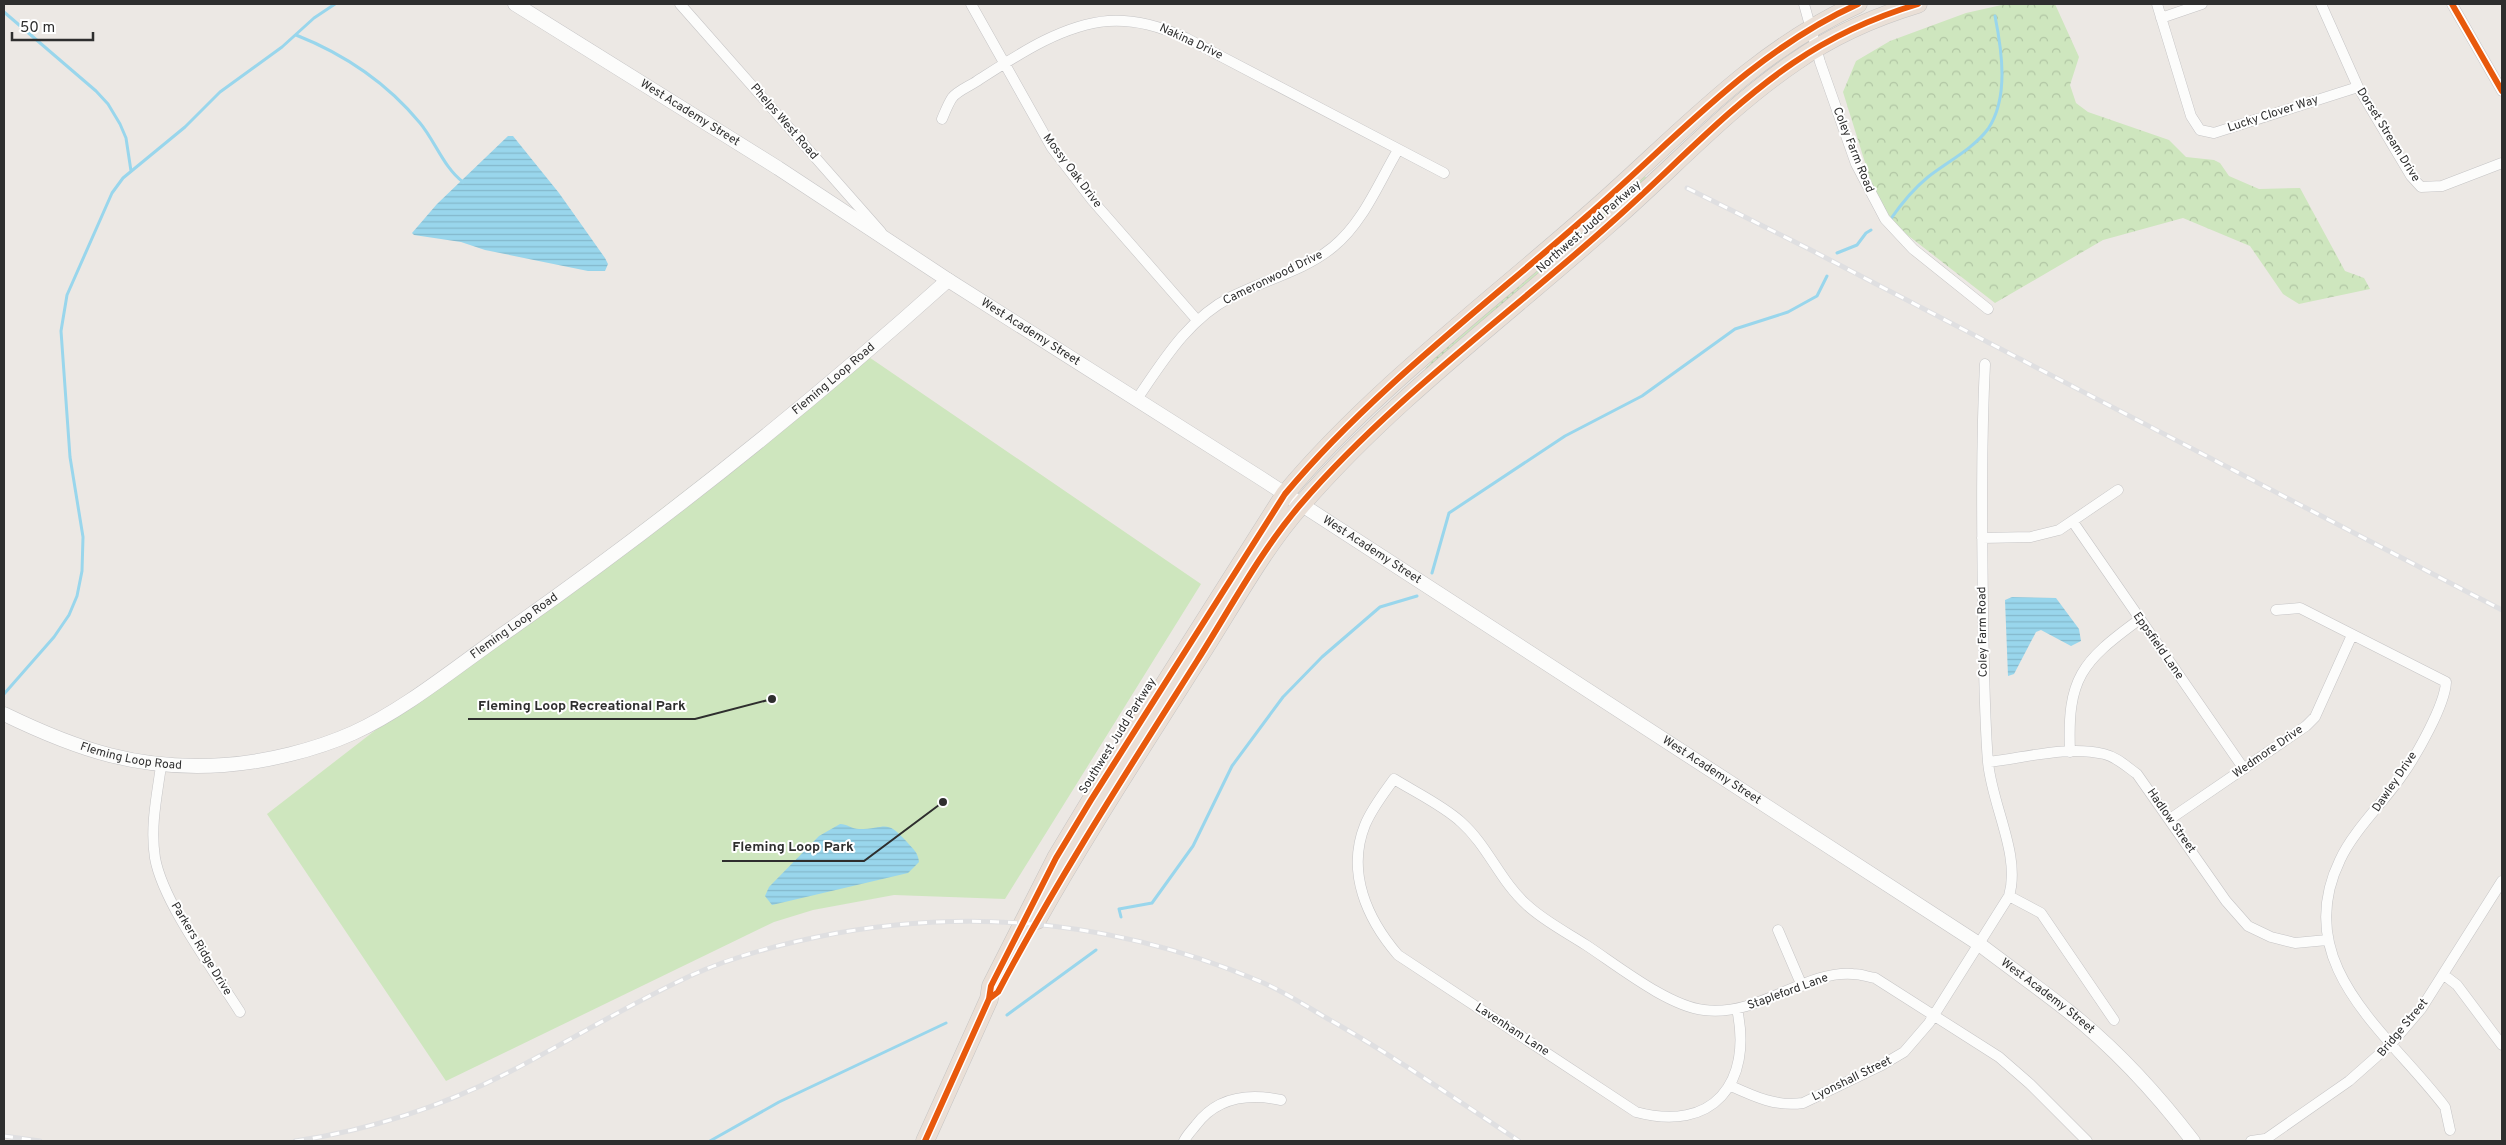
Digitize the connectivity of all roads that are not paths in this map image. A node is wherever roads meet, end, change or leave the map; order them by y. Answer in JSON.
{"nodes":[{"id":1,"x":516,"y":4,"type":"edge"},
{"id":2,"x":680,"y":4,"type":"edge"},
{"id":3,"x":971,"y":4,"type":"edge"},
{"id":4,"x":1804,"y":4,"type":"edge"},
{"id":5,"x":1858,"y":4,"type":"edge"},
{"id":6,"x":1918,"y":4,"type":"edge"},
{"id":7,"x":2157,"y":4,"type":"edge"},
{"id":8,"x":2202,"y":4,"type":"edge"},
{"id":9,"x":2322,"y":4,"type":"edge"},
{"id":10,"x":2452,"y":4,"type":"edge"},
{"id":11,"x":2161,"y":18,"type":"junction"},
{"id":12,"x":1811,"y":28,"type":"junction"},
{"id":13,"x":1816,"y":48,"type":"junction"},
{"id":14,"x":1004,"y":64,"type":"junction"},
{"id":15,"x":2358,"y":87,"type":"junction"},
{"id":16,"x":2502,"y":91,"type":"edge"},
{"id":17,"x":942,"y":118,"type":"dead end"},
{"id":18,"x":1398,"y":150,"type":"junction"},
{"id":19,"x":2502,"y":163,"type":"edge"},
{"id":20,"x":1444,"y":173,"type":"dead end"},
{"id":21,"x":888,"y":240,"type":"junction"},
{"id":22,"x":948,"y":280,"type":"junction"},
{"id":23,"x":1988,"y":309,"type":"dead end"},
{"id":24,"x":1197,"y":320,"type":"junction"},
{"id":25,"x":1985,"y":364,"type":"dead end"},
{"id":26,"x":1137,"y":399,"type":"junction"},
{"id":27,"x":2118,"y":490,"type":"dead end"},
{"id":28,"x":1285,"y":494,"type":"junction"},
{"id":29,"x":1301,"y":505,"type":"junction"},
{"id":30,"x":2074,"y":522,"type":"junction"},
{"id":31,"x":1982,"y":538,"type":"junction"},
{"id":32,"x":2276,"y":610,"type":"dead end"},
{"id":33,"x":2140,"y":620,"type":"junction"},
{"id":34,"x":2352,"y":634,"type":"junction"},
{"id":35,"x":4,"y":714,"type":"edge"},
{"id":36,"x":2070,"y":752,"type":"junction"},
{"id":37,"x":1988,"y":762,"type":"junction"},
{"id":38,"x":161,"y":766,"type":"junction"},
{"id":39,"x":2244,"y":770,"type":"junction"},
{"id":40,"x":1394,"y":779,"type":"joint"},
{"id":41,"x":2170,"y":819,"type":"junction"},
{"id":42,"x":2502,"y":881,"type":"edge"},
{"id":43,"x":2009,"y":896,"type":"junction"},
{"id":44,"x":1778,"y":930,"type":"dead end"},
{"id":45,"x":2327,"y":940,"type":"junction"},
{"id":46,"x":1979,"y":944,"type":"junction"},
{"id":47,"x":2444,"y":975,"type":"junction"},
{"id":48,"x":1802,"y":986,"type":"junction"},
{"id":49,"x":989,"y":999,"type":"junction"},
{"id":50,"x":1737,"y":1009,"type":"junction"},
{"id":51,"x":240,"y":1012,"type":"dead end"},
{"id":52,"x":1934,"y":1014,"type":"junction"},
{"id":53,"x":2114,"y":1020,"type":"dead end"},
{"id":54,"x":2392,"y":1043,"type":"junction"},
{"id":55,"x":2502,"y":1045,"type":"edge"},
{"id":56,"x":1731,"y":1086,"type":"junction"},
{"id":57,"x":1281,"y":1100,"type":"dead end"},
{"id":58,"x":2450,"y":1130,"type":"dead end"},
{"id":59,"x":2084,"y":1140,"type":"edge"},
{"id":60,"x":2264,"y":1140,"type":"edge"},
{"id":61,"x":925,"y":1141,"type":"edge"},
{"id":62,"x":1184,"y":1141,"type":"edge"},
{"id":63,"x":2193,"y":1141,"type":"edge"},
{"id":64,"x":2251,"y":1141,"type":"edge"}],
"edges":[{"from":1,"to":21,"type":"main road","name":"West Academy Street"},
{"from":2,"to":21,"type":"street","name":"Phelps West Road"},
{"from":3,"to":14,"type":"street","name":"Mossy Oak Drive"},
{"from":4,"to":12,"type":"street","name":"Coley Farm Road"},
{"from":5,"to":12,"type":"highway","name":"Northwest Judd Parkway"},
{"from":6,"to":13,"type":"highway","name":"Northwest Judd Parkway"},
{"from":7,"to":11,"type":"street","name":"Lucky Clover Way"},
{"from":8,"to":11,"type":"street"},
{"from":9,"to":15,"type":"street","name":"Dorset Stream Drive"},
{"from":10,"to":16,"type":"street"},
{"from":11,"to":15,"type":"street","name":"Lucky Clover Way"},
{"from":12,"to":13,"type":"street","name":"Coley Farm Road"},
{"from":12,"to":28,"type":"highway","name":"Northwest Judd Parkway"},
{"from":13,"to":23,"type":"street","name":"Coley Farm Road"},
{"from":13,"to":29,"type":"highway","name":"Northwest Judd Parkway"},
{"from":14,"to":17,"type":"street","name":"Nakina Drive"},
{"from":14,"to":18,"type":"street","name":"Nakina Drive"},
{"from":14,"to":24,"type":"street","name":"Mossy Oak Drive"},
{"from":15,"to":19,"type":"street","name":"Dorset Stream Drive"},
{"from":18,"to":20,"type":"street","name":"Nakina Drive"},
{"from":18,"to":24,"type":"street","name":"Cameronwood Drive"},
{"from":21,"to":22,"type":"main road","name":"West Academy Street"},
{"from":22,"to":26,"type":"main road","name":"West Academy Street"},
{"from":22,"to":38,"type":"main road","name":"Fleming Loop Road"},
{"from":24,"to":26,"type":"street","name":"Cameronwood Drive"},
{"from":25,"to":31,"type":"street","name":"Coley Farm Road"},
{"from":26,"to":28,"type":"main road","name":"West Academy Street"},
{"from":27,"to":30,"type":"street"},
{"from":28,"to":29,"type":"main road","name":"West Academy Street"},
{"from":28,"to":49,"type":"highway","name":"Southwest Judd Parkway"},
{"from":29,"to":46,"type":"main road","name":"West Academy Street"},
{"from":29,"to":49,"type":"highway","name":"Southwest Judd Parkway"},
{"from":30,"to":31,"type":"street"},
{"from":30,"to":33,"type":"street","name":"Eppsfield Lane"},
{"from":31,"to":37,"type":"street","name":"Coley Farm Road"},
{"from":32,"to":34,"type":"street","name":"Dawley Drive"},
{"from":33,"to":36,"type":"street"},
{"from":33,"to":39,"type":"street","name":"Eppsfield Lane"},
{"from":34,"to":39,"type":"street","name":"Wedmore Drive"},
{"from":34,"to":45,"type":"street","name":"Dawley Drive"},
{"from":35,"to":38,"type":"main road","name":"Fleming Loop Road"},
{"from":36,"to":37,"type":"street","name":"Hadlow Street"},
{"from":36,"to":41,"type":"street","name":"Hadlow Street"},
{"from":37,"to":43,"type":"street","name":"Coley Farm Road"},
{"from":38,"to":51,"type":"street","name":"Parkers Ridge Drive"},
{"from":39,"to":41,"type":"street","name":"Wedmore Drive"},
{"from":40,"to":50,"type":"street","name":"Stapleford Lane"},
{"from":40,"to":56,"type":"street","name":"Lavenham Lane"},
{"from":41,"to":45,"type":"street","name":"Hadlow Street"},
{"from":42,"to":47,"type":"street","name":"Bridge Street"},
{"from":43,"to":46,"type":"street","name":"Coley Farm Road"},
{"from":43,"to":53,"type":"street"},
{"from":44,"to":48,"type":"street"},
{"from":45,"to":54,"type":"street","name":"Dawley Drive"},
{"from":46,"to":52,"type":"street","name":"Lyonshall Street"},
{"from":46,"to":63,"type":"main road","name":"West Academy Street"},
{"from":47,"to":54,"type":"street","name":"Bridge Street"},
{"from":47,"to":55,"type":"street"},
{"from":48,"to":50,"type":"street","name":"Stapleford Lane"},
{"from":48,"to":52,"type":"street","name":"Stapleford Lane"},
{"from":49,"to":61,"type":"highway","name":"Southwest Judd Parkway"},
{"from":50,"to":56,"type":"street","name":"Lavenham Lane"},
{"from":52,"to":56,"type":"street","name":"Lyonshall Street"},
{"from":52,"to":59,"type":"street","name":"Stapleford Lane"},
{"from":54,"to":58,"type":"street","name":"Dawley Drive"},
{"from":54,"to":60,"type":"street","name":"Bridge Street"},
{"from":57,"to":62,"type":"street"},
{"from":60,"to":64,"type":"street","name":"Bridge Street"}]}
